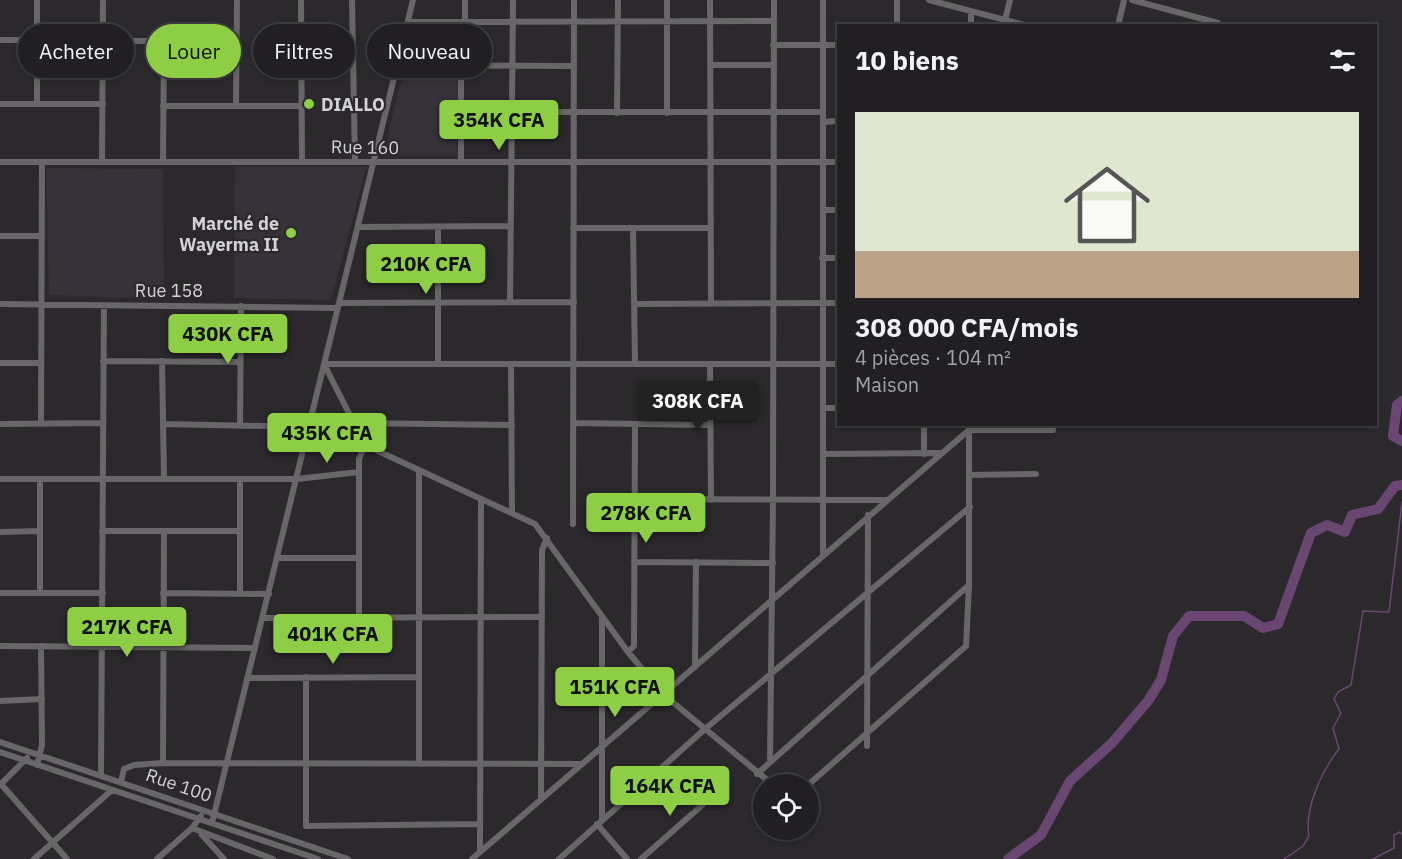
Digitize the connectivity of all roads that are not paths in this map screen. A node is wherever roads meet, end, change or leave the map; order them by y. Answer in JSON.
{"nodes":[{"id":1,"x":37,"y":0,"type":"edge"},
{"id":2,"x":102,"y":0,"type":"edge"},
{"id":3,"x":237,"y":0,"type":"edge"},
{"id":4,"x":302,"y":0,"type":"edge"},
{"id":5,"x":352,"y":0,"type":"edge"},
{"id":6,"x":413,"y":0,"type":"edge"},
{"id":7,"x":465,"y":0,"type":"edge"},
{"id":8,"x":513,"y":0,"type":"edge"},
{"id":9,"x":574,"y":0,"type":"edge"},
{"id":10,"x":618,"y":0,"type":"edge"},
{"id":11,"x":667,"y":0,"type":"edge"},
{"id":12,"x":710,"y":0,"type":"edge"},
{"id":13,"x":774,"y":0,"type":"edge"},
{"id":14,"x":823,"y":0,"type":"edge"},
{"id":15,"x":897,"y":0,"type":"edge"},
{"id":16,"x":929,"y":0,"type":"edge"},
{"id":17,"x":966,"y":0,"type":"edge"},
{"id":18,"x":1010,"y":0,"type":"edge"},
{"id":19,"x":1124,"y":0,"type":"edge"},
{"id":20,"x":1132,"y":0,"type":"edge"},
{"id":21,"x":968,"y":10,"type":"junction"},
{"id":22,"x":465,"y":21,"type":"junction"},
{"id":23,"x":512,"y":21,"type":"junction"},
{"id":24,"x":774,"y":21,"type":"junction"},
{"id":25,"x":408,"y":22,"type":"joint"},
{"id":26,"x":574,"y":22,"type":"junction"},
{"id":27,"x":618,"y":22,"type":"junction"},
{"id":28,"x":667,"y":22,"type":"junction"},
{"id":29,"x":711,"y":22,"type":"junction"},
{"id":30,"x":1009,"y":22,"type":"edge"},
{"id":31,"x":1218,"y":23,"type":"dead end"},
{"id":32,"x":37,"y":24,"type":"edge"},
{"id":33,"x":103,"y":24,"type":"edge"},
{"id":34,"x":237,"y":24,"type":"edge"},
{"id":35,"x":897,"y":24,"type":"edge"},
{"id":36,"x":971,"y":24,"type":"edge"},
{"id":37,"x":1118,"y":24,"type":"edge"},
{"id":38,"x":0,"y":40,"type":"edge"},
{"id":39,"x":18,"y":40,"type":"edge"},
{"id":40,"x":773,"y":45,"type":"junction"},
{"id":41,"x":823,"y":45,"type":"junction"},
{"id":42,"x":837,"y":45,"type":"edge"},
{"id":43,"x":492,"y":65,"type":"edge"},
{"id":44,"x":512,"y":65,"type":"junction"},
{"id":45,"x":711,"y":65,"type":"junction"},
{"id":46,"x":773,"y":65,"type":"junction"},
{"id":47,"x":574,"y":66,"type":"junction"},
{"id":48,"x":37,"y":78,"type":"edge"},
{"id":49,"x":103,"y":78,"type":"edge"},
{"id":50,"x":164,"y":78,"type":"edge"},
{"id":51,"x":236,"y":78,"type":"edge"},
{"id":52,"x":394,"y":78,"type":"edge"},
{"id":53,"x":461,"y":78,"type":"edge"},
{"id":54,"x":0,"y":104,"type":"edge"},
{"id":55,"x":37,"y":104,"type":"junction"},
{"id":56,"x":103,"y":104,"type":"junction"},
{"id":57,"x":236,"y":105,"type":"junction"},
{"id":58,"x":164,"y":106,"type":"junction"},
{"id":59,"x":301,"y":106,"type":"junction"},
{"id":60,"x":460,"y":112,"type":"junction"},
{"id":61,"x":512,"y":112,"type":"junction"},
{"id":62,"x":617,"y":112,"type":"junction"},
{"id":63,"x":823,"y":112,"type":"junction"},
{"id":64,"x":573,"y":113,"type":"junction"},
{"id":65,"x":667,"y":113,"type":"junction"},
{"id":66,"x":710,"y":113,"type":"junction"},
{"id":67,"x":774,"y":113,"type":"junction"},
{"id":68,"x":837,"y":121,"type":"edge"},
{"id":69,"x":823,"y":122,"type":"junction"},
{"id":70,"x":302,"y":161,"type":"junction"},
{"id":71,"x":711,"y":161,"type":"junction"},
{"id":72,"x":0,"y":162,"type":"edge"},
{"id":73,"x":42,"y":162,"type":"junction"},
{"id":74,"x":102,"y":162,"type":"junction"},
{"id":75,"x":163,"y":162,"type":"junction"},
{"id":76,"x":355,"y":162,"type":"junction"},
{"id":77,"x":461,"y":162,"type":"junction"},
{"id":78,"x":774,"y":162,"type":"junction"},
{"id":79,"x":822,"y":162,"type":"junction"},
{"id":80,"x":837,"y":162,"type":"edge"},
{"id":81,"x":373,"y":163,"type":"junction"},
{"id":82,"x":511,"y":163,"type":"junction"},
{"id":83,"x":573,"y":163,"type":"junction"},
{"id":84,"x":823,"y":210,"type":"junction"},
{"id":85,"x":837,"y":210,"type":"edge"},
{"id":86,"x":511,"y":226,"type":"junction"},
{"id":87,"x":358,"y":227,"type":"junction"},
{"id":88,"x":438,"y":227,"type":"junction"},
{"id":89,"x":573,"y":228,"type":"junction"},
{"id":90,"x":633,"y":228,"type":"junction"},
{"id":91,"x":710,"y":228,"type":"junction"},
{"id":92,"x":0,"y":236,"type":"edge"},
{"id":93,"x":42,"y":236,"type":"junction"},
{"id":94,"x":822,"y":258,"type":"junction"},
{"id":95,"x":837,"y":258,"type":"edge"},
{"id":96,"x":438,"y":302,"type":"junction"},
{"id":97,"x":510,"y":302,"type":"junction"},
{"id":98,"x":574,"y":302,"type":"junction"},
{"id":99,"x":772,"y":302,"type":"junction"},
{"id":100,"x":711,"y":303,"type":"junction"},
{"id":101,"x":823,"y":303,"type":"junction"},
{"id":102,"x":837,"y":303,"type":"edge"},
{"id":103,"x":0,"y":304,"type":"edge"},
{"id":104,"x":42,"y":304,"type":"junction"},
{"id":105,"x":634,"y":304,"type":"junction"},
{"id":106,"x":104,"y":305,"type":"junction"},
{"id":107,"x":338,"y":305,"type":"junction"},
{"id":108,"x":241,"y":306,"type":"junction"},
{"id":109,"x":103,"y":361,"type":"junction"},
{"id":110,"x":162,"y":361,"type":"junction"},
{"id":111,"x":240,"y":362,"type":"junction"},
{"id":112,"x":0,"y":363,"type":"edge"},
{"id":113,"x":41,"y":363,"type":"junction"},
{"id":114,"x":438,"y":363,"type":"junction"},
{"id":115,"x":574,"y":363,"type":"junction"},
{"id":116,"x":634,"y":363,"type":"junction"},
{"id":117,"x":324,"y":364,"type":"junction"},
{"id":118,"x":511,"y":364,"type":"junction"},
{"id":119,"x":710,"y":364,"type":"junction"},
{"id":120,"x":773,"y":364,"type":"junction"},
{"id":121,"x":822,"y":364,"type":"junction"},
{"id":122,"x":837,"y":364,"type":"edge"},
{"id":123,"x":823,"y":408,"type":"junction"},
{"id":124,"x":837,"y":408,"type":"edge"},
{"id":125,"x":102,"y":423,"type":"junction"},
{"id":126,"x":352,"y":423,"type":"junction"},
{"id":127,"x":574,"y":423,"type":"junction"},
{"id":128,"x":0,"y":424,"type":"edge"},
{"id":129,"x":41,"y":424,"type":"junction"},
{"id":130,"x":163,"y":424,"type":"junction"},
{"id":131,"x":512,"y":424,"type":"junction"},
{"id":132,"x":634,"y":424,"type":"junction"},
{"id":133,"x":240,"y":425,"type":"junction"},
{"id":134,"x":710,"y":425,"type":"junction"},
{"id":135,"x":924,"y":426,"type":"edge"},
{"id":136,"x":309,"y":427,"type":"junction"},
{"id":137,"x":969,"y":427,"type":"edge"},
{"id":138,"x":1018,"y":427,"type":"edge"},
{"id":139,"x":1053,"y":430,"type":"dead end"},
{"id":140,"x":365,"y":445,"type":"junction"},
{"id":141,"x":939,"y":453,"type":"junction"},
{"id":142,"x":823,"y":454,"type":"junction"},
{"id":143,"x":924,"y":454,"type":"junction"},
{"id":144,"x":419,"y":470,"type":"junction"},
{"id":145,"x":359,"y":472,"type":"junction"},
{"id":146,"x":1036,"y":474,"type":"dead end"},
{"id":147,"x":969,"y":475,"type":"junction"},
{"id":148,"x":164,"y":478,"type":"junction"},
{"id":149,"x":0,"y":479,"type":"edge"},
{"id":150,"x":102,"y":479,"type":"junction"},
{"id":151,"x":240,"y":479,"type":"junction"},
{"id":152,"x":297,"y":479,"type":"junction"},
{"id":153,"x":40,"y":480,"type":"junction"},
{"id":154,"x":481,"y":499,"type":"junction"},
{"id":155,"x":634,"y":499,"type":"junction"},
{"id":156,"x":711,"y":500,"type":"junction"},
{"id":157,"x":773,"y":500,"type":"junction"},
{"id":158,"x":823,"y":500,"type":"junction"},
{"id":159,"x":887,"y":501,"type":"junction"},
{"id":160,"x":970,"y":507,"type":"junction"},
{"id":161,"x":512,"y":513,"type":"junction"},
{"id":162,"x":868,"y":515,"type":"junction"},
{"id":163,"x":573,"y":524,"type":"dead end"},
{"id":164,"x":40,"y":531,"type":"junction"},
{"id":165,"x":102,"y":531,"type":"junction"},
{"id":166,"x":164,"y":531,"type":"junction"},
{"id":167,"x":240,"y":531,"type":"junction"},
{"id":168,"x":0,"y":532,"type":"edge"},
{"id":169,"x":547,"y":538,"type":"junction"},
{"id":170,"x":823,"y":555,"type":"junction"},
{"id":171,"x":278,"y":558,"type":"junction"},
{"id":172,"x":359,"y":558,"type":"junction"},
{"id":173,"x":634,"y":562,"type":"junction"},
{"id":174,"x":696,"y":562,"type":"junction"},
{"id":175,"x":773,"y":563,"type":"junction"},
{"id":176,"x":969,"y":585,"type":"junction"},
{"id":177,"x":869,"y":589,"type":"junction"},
{"id":178,"x":0,"y":593,"type":"edge"},
{"id":179,"x":103,"y":593,"type":"junction"},
{"id":180,"x":164,"y":593,"type":"junction"},
{"id":181,"x":240,"y":593,"type":"junction"},
{"id":182,"x":40,"y":594,"type":"junction"},
{"id":183,"x":269,"y":594,"type":"junction"},
{"id":184,"x":773,"y":599,"type":"junction"},
{"id":185,"x":359,"y":615,"type":"junction"},
{"id":186,"x":419,"y":616,"type":"junction"},
{"id":187,"x":480,"y":616,"type":"junction"},
{"id":188,"x":542,"y":617,"type":"junction"},
{"id":189,"x":602,"y":617,"type":"junction"},
{"id":190,"x":263,"y":618,"type":"junction"},
{"id":191,"x":0,"y":646,"type":"edge"},
{"id":192,"x":41,"y":646,"type":"junction"},
{"id":193,"x":103,"y":646,"type":"junction"},
{"id":194,"x":164,"y":646,"type":"junction"},
{"id":195,"x":255,"y":648,"type":"junction"},
{"id":196,"x":628,"y":652,"type":"junction"},
{"id":197,"x":696,"y":667,"type":"junction"},
{"id":198,"x":771,"y":673,"type":"junction"},
{"id":199,"x":868,"y":675,"type":"junction"},
{"id":200,"x":306,"y":677,"type":"junction"},
{"id":201,"x":419,"y":677,"type":"junction"},
{"id":202,"x":247,"y":678,"type":"junction"},
{"id":203,"x":664,"y":695,"type":"junction"},
{"id":204,"x":42,"y":699,"type":"junction"},
{"id":205,"x":0,"y":701,"type":"edge"},
{"id":206,"x":705,"y":729,"type":"junction"},
{"id":207,"x":867,"y":733,"type":"junction"},
{"id":208,"x":0,"y":742,"type":"edge"},
{"id":209,"x":867,"y":746,"type":"dead end"},
{"id":210,"x":603,"y":747,"type":"junction"},
{"id":211,"x":0,"y":752,"type":"edge"},
{"id":212,"x":29,"y":752,"type":"junction"},
{"id":213,"x":39,"y":755,"type":"junction"},
{"id":214,"x":26,"y":761,"type":"junction"},
{"id":215,"x":770,"y":762,"type":"junction"},
{"id":216,"x":163,"y":763,"type":"junction"},
{"id":217,"x":226,"y":763,"type":"junction"},
{"id":218,"x":306,"y":763,"type":"junction"},
{"id":219,"x":419,"y":763,"type":"junction"},
{"id":220,"x":480,"y":763,"type":"junction"},
{"id":221,"x":542,"y":764,"type":"junction"},
{"id":222,"x":583,"y":764,"type":"junction"},
{"id":223,"x":37,"y":765,"type":"junction"},
{"id":224,"x":757,"y":774,"type":"joint"},
{"id":225,"x":101,"y":775,"type":"junction"},
{"id":226,"x":819,"y":775,"type":"edge"},
{"id":227,"x":121,"y":782,"type":"junction"},
{"id":228,"x":1,"y":784,"type":"edge"},
{"id":229,"x":112,"y":790,"type":"junction"},
{"id":230,"x":716,"y":793,"type":"dead end"},
{"id":231,"x":542,"y":798,"type":"junction"},
{"id":232,"x":204,"y":809,"type":"junction"},
{"id":233,"x":214,"y":813,"type":"junction"},
{"id":234,"x":201,"y":819,"type":"junction"},
{"id":235,"x":599,"y":822,"type":"junction"},
{"id":236,"x":212,"y":823,"type":"junction"},
{"id":237,"x":480,"y":824,"type":"junction"},
{"id":238,"x":192,"y":828,"type":"junction"},
{"id":239,"x":201,"y":834,"type":"junction"},
{"id":240,"x":53,"y":843,"type":"junction"},
{"id":241,"x":480,"y":852,"type":"junction"},
{"id":242,"x":34,"y":859,"type":"edge"},
{"id":243,"x":67,"y":859,"type":"edge"},
{"id":244,"x":157,"y":859,"type":"edge"},
{"id":245,"x":224,"y":859,"type":"edge"},
{"id":246,"x":273,"y":859,"type":"edge"},
{"id":247,"x":318,"y":859,"type":"edge"},
{"id":248,"x":348,"y":859,"type":"edge"},
{"id":249,"x":472,"y":859,"type":"edge"},
{"id":250,"x":559,"y":859,"type":"edge"},
{"id":251,"x":627,"y":859,"type":"edge"},
{"id":252,"x":641,"y":859,"type":"edge"}],
"edges":[{"from":1,"to":32,"type":"street"},
{"from":2,"to":33,"type":"street"},
{"from":3,"to":34,"type":"street"},
{"from":4,"to":59,"type":"street"},
{"from":5,"to":76,"type":"street"},
{"from":6,"to":25,"type":"street"},
{"from":7,"to":22,"type":"street"},
{"from":8,"to":23,"type":"street"},
{"from":9,"to":26,"type":"street"},
{"from":10,"to":27,"type":"street"},
{"from":11,"to":28,"type":"street"},
{"from":12,"to":29,"type":"street"},
{"from":13,"to":24,"type":"street"},
{"from":14,"to":41,"type":"street"},
{"from":15,"to":35,"type":"street"},
{"from":16,"to":21,"type":"street"},
{"from":17,"to":21,"type":"street"},
{"from":18,"to":30,"type":"street"},
{"from":19,"to":37,"type":"street"},
{"from":20,"to":31,"type":"street"},
{"from":21,"to":30,"type":"street"},
{"from":21,"to":36,"type":"street"},
{"from":22,"to":23,"type":"street"},
{"from":22,"to":25,"type":"street"},
{"from":23,"to":26,"type":"street"},
{"from":23,"to":44,"type":"street"},
{"from":24,"to":29,"type":"street"},
{"from":24,"to":40,"type":"street"},
{"from":26,"to":27,"type":"street"},
{"from":26,"to":47,"type":"street"},
{"from":27,"to":28,"type":"street"},
{"from":27,"to":62,"type":"street"},
{"from":28,"to":29,"type":"street"},
{"from":28,"to":65,"type":"street"},
{"from":29,"to":45,"type":"street"},
{"from":38,"to":39,"type":"street"},
{"from":40,"to":41,"type":"street"},
{"from":40,"to":46,"type":"street"},
{"from":41,"to":42,"type":"street"},
{"from":41,"to":63,"type":"street"},
{"from":43,"to":44,"type":"street"},
{"from":44,"to":47,"type":"street"},
{"from":44,"to":61,"type":"street"},
{"from":45,"to":46,"type":"street"},
{"from":45,"to":66,"type":"street"},
{"from":46,"to":67,"type":"street"},
{"from":47,"to":64,"type":"street"},
{"from":48,"to":55,"type":"street"},
{"from":49,"to":56,"type":"street"},
{"from":50,"to":58,"type":"street"},
{"from":51,"to":57,"type":"street"},
{"from":52,"to":81,"type":"street"},
{"from":53,"to":60,"type":"street"},
{"from":54,"to":55,"type":"street"},
{"from":55,"to":56,"type":"street"},
{"from":56,"to":74,"type":"street"},
{"from":57,"to":58,"type":"street"},
{"from":57,"to":59,"type":"street"},
{"from":58,"to":75,"type":"street"},
{"from":59,"to":70,"type":"street"},
{"from":60,"to":61,"type":"street"},
{"from":60,"to":77,"type":"street"},
{"from":61,"to":64,"type":"street"},
{"from":61,"to":82,"type":"street"},
{"from":62,"to":64,"type":"street"},
{"from":62,"to":65,"type":"street"},
{"from":63,"to":67,"type":"street"},
{"from":63,"to":69,"type":"street"},
{"from":64,"to":83,"type":"street"},
{"from":65,"to":66,"type":"street"},
{"from":66,"to":67,"type":"street"},
{"from":66,"to":71,"type":"street"},
{"from":67,"to":78,"type":"street"},
{"from":68,"to":69,"type":"street"},
{"from":69,"to":79,"type":"street"},
{"from":70,"to":75,"type":"street","name":"Rue 160"},
{"from":70,"to":76,"type":"street","name":"Rue 160"},
{"from":71,"to":78,"type":"street","name":"Rue 160"},
{"from":71,"to":83,"type":"street","name":"Rue 160"},
{"from":71,"to":91,"type":"street"},
{"from":72,"to":73,"type":"street","name":"Rue 160"},
{"from":73,"to":74,"type":"street","name":"Rue 160"},
{"from":73,"to":93,"type":"street"},
{"from":74,"to":75,"type":"street","name":"Rue 160"},
{"from":76,"to":81,"type":"street","name":"Rue 160"},
{"from":77,"to":81,"type":"street","name":"Rue 160"},
{"from":77,"to":82,"type":"street","name":"Rue 160"},
{"from":78,"to":79,"type":"street","name":"Rue 160"},
{"from":78,"to":99,"type":"street"},
{"from":79,"to":80,"type":"street","name":"Rue 160"},
{"from":79,"to":84,"type":"street"},
{"from":81,"to":87,"type":"street"},
{"from":82,"to":83,"type":"street","name":"Rue 160"},
{"from":82,"to":86,"type":"street"},
{"from":83,"to":89,"type":"street"},
{"from":84,"to":85,"type":"street"},
{"from":84,"to":94,"type":"street"},
{"from":86,"to":88,"type":"street"},
{"from":86,"to":97,"type":"street"},
{"from":87,"to":88,"type":"street"},
{"from":87,"to":107,"type":"street"},
{"from":88,"to":96,"type":"street"},
{"from":89,"to":90,"type":"street"},
{"from":89,"to":98,"type":"street"},
{"from":90,"to":91,"type":"street"},
{"from":90,"to":105,"type":"street"},
{"from":91,"to":100,"type":"street"},
{"from":92,"to":93,"type":"street"},
{"from":93,"to":104,"type":"street"},
{"from":94,"to":95,"type":"street"},
{"from":94,"to":101,"type":"street"},
{"from":96,"to":97,"type":"street","name":"Rue 158"},
{"from":96,"to":107,"type":"street","name":"Rue 158"},
{"from":96,"to":114,"type":"street"},
{"from":97,"to":98,"type":"street","name":"Rue 158"},
{"from":98,"to":115,"type":"street"},
{"from":99,"to":100,"type":"street"},
{"from":99,"to":101,"type":"street"},
{"from":99,"to":120,"type":"street"},
{"from":100,"to":105,"type":"street"},
{"from":101,"to":102,"type":"street"},
{"from":101,"to":121,"type":"street"},
{"from":103,"to":104,"type":"street","name":"Rue 158"},
{"from":104,"to":106,"type":"street","name":"Rue 158"},
{"from":104,"to":113,"type":"street"},
{"from":105,"to":116,"type":"street"},
{"from":106,"to":108,"type":"street","name":"Rue 158"},
{"from":106,"to":109,"type":"street"},
{"from":107,"to":108,"type":"street","name":"Rue 158"},
{"from":107,"to":117,"type":"street"},
{"from":108,"to":111,"type":"street"},
{"from":109,"to":110,"type":"street"},
{"from":109,"to":125,"type":"street"},
{"from":110,"to":111,"type":"street"},
{"from":110,"to":130,"type":"street"},
{"from":111,"to":133,"type":"street"},
{"from":112,"to":113,"type":"street"},
{"from":113,"to":129,"type":"street"},
{"from":114,"to":117,"type":"street"},
{"from":114,"to":118,"type":"street"},
{"from":115,"to":116,"type":"street"},
{"from":115,"to":118,"type":"street"},
{"from":115,"to":127,"type":"street"},
{"from":116,"to":119,"type":"street"},
{"from":117,"to":126,"type":"street"},
{"from":117,"to":136,"type":"street"},
{"from":118,"to":131,"type":"street"},
{"from":119,"to":120,"type":"street"},
{"from":119,"to":134,"type":"street"},
{"from":120,"to":121,"type":"street"},
{"from":120,"to":157,"type":"street"},
{"from":121,"to":122,"type":"street"},
{"from":121,"to":123,"type":"street"},
{"from":123,"to":124,"type":"street"},
{"from":123,"to":142,"type":"street"},
{"from":125,"to":129,"type":"street"},
{"from":125,"to":150,"type":"street"},
{"from":126,"to":131,"type":"street"},
{"from":126,"to":140,"type":"street"},
{"from":127,"to":132,"type":"street"},
{"from":127,"to":163,"type":"street"},
{"from":128,"to":129,"type":"street"},
{"from":130,"to":133,"type":"street"},
{"from":130,"to":148,"type":"street"},
{"from":131,"to":161,"type":"street"},
{"from":132,"to":134,"type":"street"},
{"from":132,"to":155,"type":"street"},
{"from":133,"to":136,"type":"street"},
{"from":134,"to":156,"type":"street"},
{"from":135,"to":143,"type":"street"},
{"from":136,"to":152,"type":"street"},
{"from":137,"to":138,"type":"street"},
{"from":137,"to":141,"type":"street"},
{"from":137,"to":147,"type":"street"},
{"from":138,"to":139,"type":"street"},
{"from":140,"to":144,"type":"street"},
{"from":140,"to":145,"type":"street"},
{"from":141,"to":143,"type":"street"},
{"from":141,"to":159,"type":"street"},
{"from":142,"to":143,"type":"street"},
{"from":142,"to":158,"type":"street"},
{"from":144,"to":154,"type":"street"},
{"from":144,"to":186,"type":"street"},
{"from":145,"to":152,"type":"street"},
{"from":145,"to":172,"type":"street"},
{"from":146,"to":147,"type":"street"},
{"from":147,"to":160,"type":"street"},
{"from":148,"to":150,"type":"street"},
{"from":148,"to":151,"type":"street"},
{"from":149,"to":153,"type":"street"},
{"from":150,"to":153,"type":"street"},
{"from":150,"to":165,"type":"street"},
{"from":151,"to":152,"type":"street"},
{"from":151,"to":167,"type":"street"},
{"from":152,"to":171,"type":"street"},
{"from":153,"to":164,"type":"street"},
{"from":154,"to":161,"type":"street"},
{"from":154,"to":187,"type":"street"},
{"from":155,"to":156,"type":"street"},
{"from":155,"to":173,"type":"street"},
{"from":156,"to":157,"type":"street"},
{"from":157,"to":158,"type":"street"},
{"from":157,"to":175,"type":"street"},
{"from":158,"to":159,"type":"street"},
{"from":158,"to":170,"type":"street"},
{"from":159,"to":162,"type":"street"},
{"from":160,"to":176,"type":"street"},
{"from":160,"to":177,"type":"street"},
{"from":161,"to":169,"type":"street"},
{"from":162,"to":170,"type":"street"},
{"from":162,"to":177,"type":"street"},
{"from":164,"to":168,"type":"street"},
{"from":164,"to":182,"type":"street"},
{"from":165,"to":166,"type":"street"},
{"from":165,"to":179,"type":"street"},
{"from":166,"to":167,"type":"street"},
{"from":166,"to":180,"type":"street"},
{"from":167,"to":181,"type":"street"},
{"from":169,"to":188,"type":"street"},
{"from":169,"to":189,"type":"street"},
{"from":170,"to":184,"type":"street"},
{"from":171,"to":172,"type":"street"},
{"from":171,"to":183,"type":"street"},
{"from":172,"to":185,"type":"street"},
{"from":173,"to":174,"type":"street"},
{"from":173,"to":196,"type":"street"},
{"from":174,"to":175,"type":"street"},
{"from":174,"to":197,"type":"street"},
{"from":175,"to":184,"type":"street"},
{"from":176,"to":199,"type":"street"},
{"from":176,"to":207,"type":"street"},
{"from":177,"to":198,"type":"street"},
{"from":177,"to":199,"type":"street"},
{"from":178,"to":182,"type":"street"},
{"from":179,"to":182,"type":"street"},
{"from":179,"to":193,"type":"street"},
{"from":180,"to":181,"type":"street"},
{"from":180,"to":194,"type":"street"},
{"from":181,"to":183,"type":"street"},
{"from":183,"to":190,"type":"street"},
{"from":184,"to":197,"type":"street"},
{"from":184,"to":198,"type":"street"},
{"from":185,"to":186,"type":"street"},
{"from":185,"to":190,"type":"street"},
{"from":186,"to":187,"type":"street"},
{"from":186,"to":201,"type":"street"},
{"from":187,"to":188,"type":"street"},
{"from":187,"to":220,"type":"street"},
{"from":188,"to":221,"type":"street"},
{"from":189,"to":196,"type":"street"},
{"from":189,"to":210,"type":"street"},
{"from":190,"to":195,"type":"street"},
{"from":191,"to":192,"type":"street"},
{"from":192,"to":193,"type":"street"},
{"from":192,"to":204,"type":"street"},
{"from":193,"to":194,"type":"street"},
{"from":193,"to":225,"type":"street"},
{"from":194,"to":195,"type":"street"},
{"from":194,"to":216,"type":"street"},
{"from":195,"to":202,"type":"street"},
{"from":196,"to":203,"type":"street"},
{"from":197,"to":203,"type":"street"},
{"from":198,"to":206,"type":"street"},
{"from":198,"to":215,"type":"street"},
{"from":199,"to":207,"type":"street"},
{"from":199,"to":215,"type":"street"},
{"from":200,"to":201,"type":"street"},
{"from":200,"to":202,"type":"street"},
{"from":200,"to":218,"type":"street"},
{"from":201,"to":219,"type":"street"},
{"from":202,"to":217,"type":"street"},
{"from":203,"to":206,"type":"street"},
{"from":203,"to":210,"type":"street"},
{"from":204,"to":205,"type":"street"},
{"from":204,"to":213,"type":"street"},
{"from":206,"to":224,"type":"street"},
{"from":206,"to":235,"type":"street"},
{"from":207,"to":209,"type":"street"},
{"from":207,"to":226,"type":"street"},
{"from":208,"to":212,"type":"street","name":"Rue 100"},
{"from":210,"to":222,"type":"street"},
{"from":210,"to":235,"type":"street"},
{"from":211,"to":214,"type":"street"},
{"from":212,"to":213,"type":"street","name":"Rue 100"},
{"from":212,"to":214,"type":"street"},
{"from":213,"to":223,"type":"street"},
{"from":213,"to":225,"type":"street","name":"Rue 100"},
{"from":214,"to":223,"type":"street"},
{"from":214,"to":228,"type":"street"},
{"from":215,"to":224,"type":"street"},
{"from":216,"to":217,"type":"street"},
{"from":216,"to":227,"type":"street"},
{"from":217,"to":218,"type":"street"},
{"from":217,"to":233,"type":"street"},
{"from":218,"to":219,"type":"street"},
{"from":218,"to":237,"type":"street"},
{"from":219,"to":220,"type":"street"},
{"from":220,"to":221,"type":"street"},
{"from":220,"to":237,"type":"street"},
{"from":221,"to":222,"type":"street"},
{"from":221,"to":231,"type":"street"},
{"from":222,"to":231,"type":"street"},
{"from":223,"to":229,"type":"street"},
{"from":225,"to":227,"type":"street","name":"Rue 100"},
{"from":227,"to":232,"type":"street","name":"Rue 100"},
{"from":228,"to":240,"type":"street"},
{"from":229,"to":234,"type":"street"},
{"from":229,"to":240,"type":"street"},
{"from":230,"to":252,"type":"street"},
{"from":231,"to":241,"type":"street"},
{"from":232,"to":233,"type":"street","name":"Rue 100"},
{"from":232,"to":234,"type":"street"},
{"from":233,"to":236,"type":"street"},
{"from":233,"to":248,"type":"street","name":"Rue 100"},
{"from":234,"to":236,"type":"street"},
{"from":234,"to":238,"type":"street"},
{"from":235,"to":250,"type":"street"},
{"from":235,"to":251,"type":"street"},
{"from":236,"to":247,"type":"street"},
{"from":237,"to":241,"type":"street"},
{"from":238,"to":239,"type":"street"},
{"from":238,"to":244,"type":"street"},
{"from":239,"to":245,"type":"street"},
{"from":239,"to":246,"type":"street"},
{"from":240,"to":242,"type":"street"},
{"from":240,"to":243,"type":"street"},
{"from":241,"to":249,"type":"street"}]}
